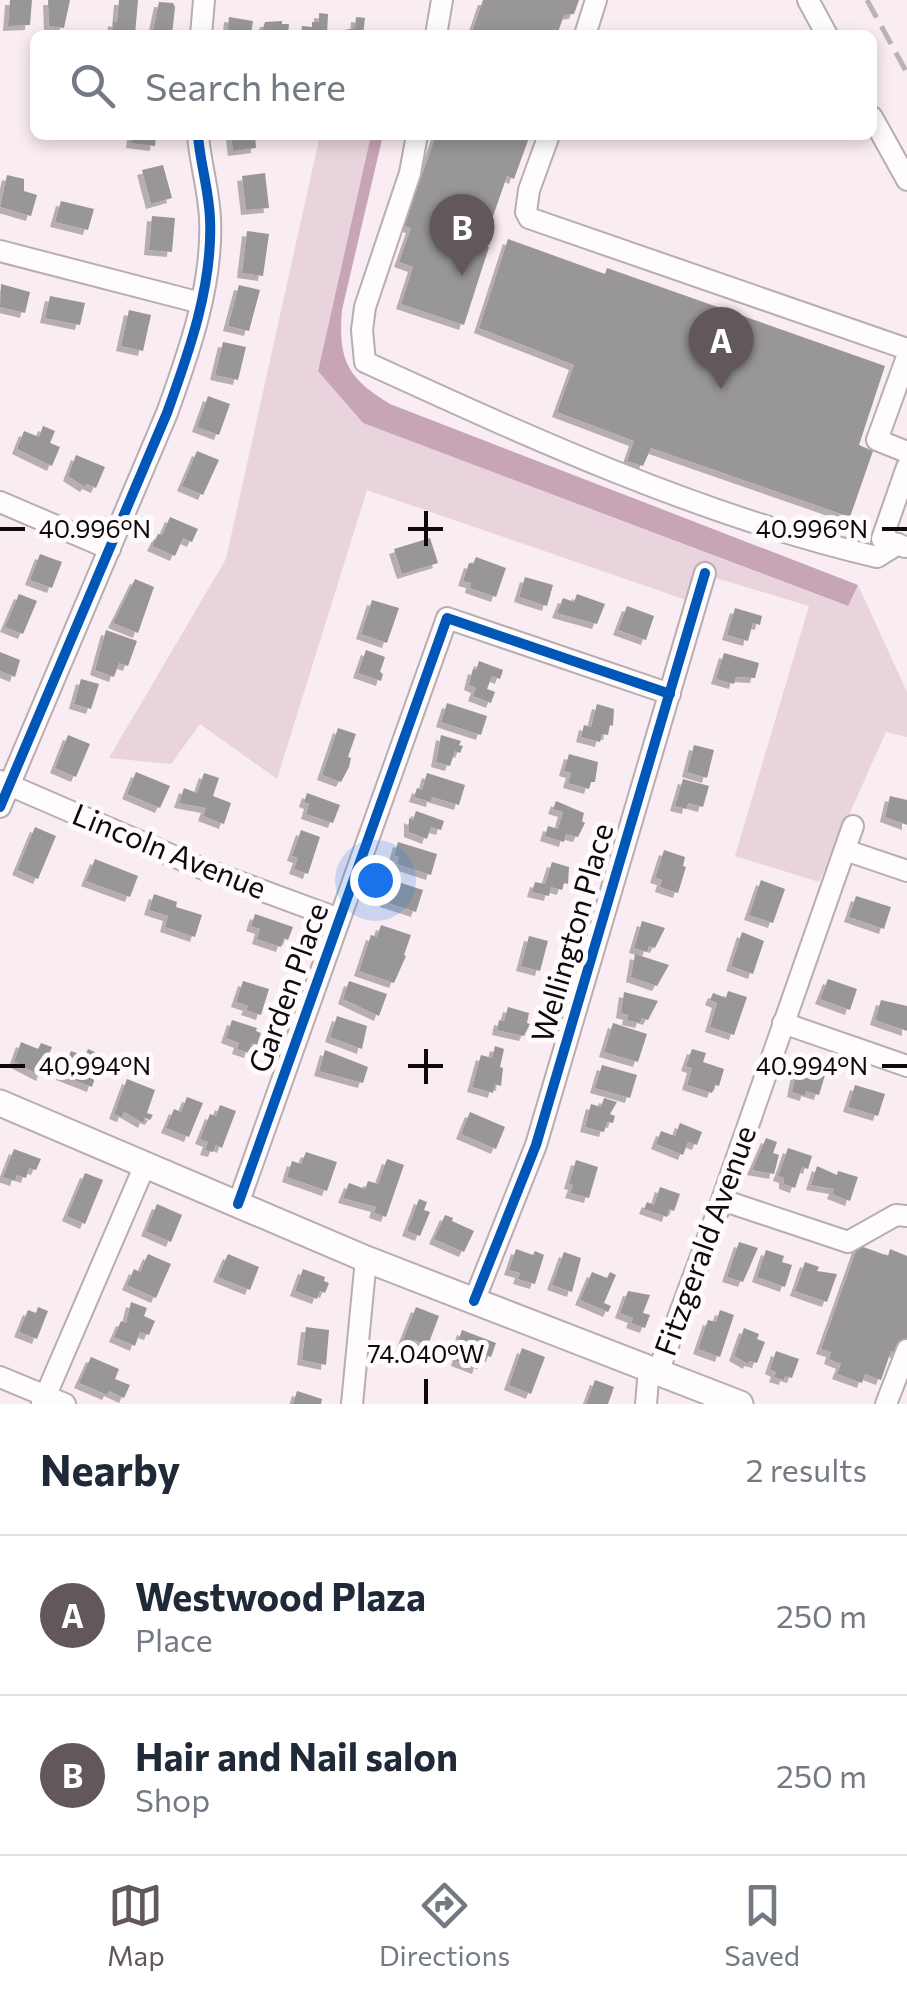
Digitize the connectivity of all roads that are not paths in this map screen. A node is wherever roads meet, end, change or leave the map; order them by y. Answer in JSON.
{"nodes":[{"id":1,"x":204,"y":0,"type":"edge"},
{"id":2,"x":442,"y":0,"type":"edge"},
{"id":3,"x":596,"y":0,"type":"edge"},
{"id":4,"x":808,"y":0,"type":"edge"},
{"id":5,"x":201,"y":30,"type":"edge"},
{"id":6,"x":437,"y":30,"type":"edge"},
{"id":7,"x":587,"y":30,"type":"edge"},
{"id":8,"x":822,"y":30,"type":"edge"},
{"id":9,"x":877,"y":126,"type":"edge"},
{"id":10,"x":199,"y":140,"type":"edge"},
{"id":11,"x":416,"y":140,"type":"edge"},
{"id":12,"x":547,"y":140,"type":"edge"},
{"id":13,"x":907,"y":180,"type":"edge"},
{"id":14,"x":0,"y":251,"type":"edge"},
{"id":15,"x":201,"y":302,"type":"junction"},
{"id":16,"x":907,"y":349,"type":"edge"},
{"id":17,"x":907,"y":357,"type":"edge"},
{"id":18,"x":907,"y":452,"type":"edge"},
{"id":19,"x":907,"y":467,"type":"edge"},
{"id":20,"x":0,"y":502,"type":"edge"},
{"id":21,"x":902,"y":546,"type":"edge"},
{"id":22,"x":110,"y":549,"type":"junction"},
{"id":23,"x":705,"y":573,"type":"dead end"},
{"id":24,"x":670,"y":694,"type":"junction"},
{"id":25,"x":5,"y":783,"type":"edge"},
{"id":26,"x":0,"y":806,"type":"edge"},
{"id":27,"x":852,"y":826,"type":"dead end"},
{"id":28,"x":845,"y":850,"type":"junction"},
{"id":29,"x":907,"y":871,"type":"edge"},
{"id":30,"x":340,"y":919,"type":"junction"},
{"id":31,"x":782,"y":1023,"type":"junction"},
{"id":32,"x":907,"y":1066,"type":"edge"},
{"id":33,"x":0,"y":1103,"type":"edge"},
{"id":34,"x":145,"y":1164,"type":"junction"},
{"id":35,"x":722,"y":1200,"type":"junction"},
{"id":36,"x":238,"y":1204,"type":"junction"},
{"id":37,"x":907,"y":1216,"type":"edge"},
{"id":38,"x":366,"y":1259,"type":"junction"},
{"id":39,"x":474,"y":1301,"type":"junction"},
{"id":40,"x":907,"y":1350,"type":"edge"},
{"id":41,"x":654,"y":1370,"type":"junction"},
{"id":42,"x":0,"y":1377,"type":"edge"},
{"id":43,"x":51,"y":1401,"type":"edge"},
{"id":44,"x":352,"y":1404,"type":"edge"},
{"id":45,"x":646,"y":1404,"type":"edge"},
{"id":46,"x":740,"y":1404,"type":"edge"},
{"id":47,"x":886,"y":1404,"type":"edge"}],
"edges":[{"from":1,"to":5,"type":"street"},
{"from":2,"to":6,"type":"street"},
{"from":3,"to":7,"type":"street"},
{"from":4,"to":8,"type":"street"},
{"from":9,"to":13,"type":"street"},
{"from":10,"to":15,"type":"street"},
{"from":11,"to":21,"type":"street"},
{"from":12,"to":16,"type":"street"},
{"from":14,"to":15,"type":"street"},
{"from":15,"to":22,"type":"street"},
{"from":17,"to":18,"type":"street"},
{"from":19,"to":21,"type":"street"},
{"from":20,"to":22,"type":"street"},
{"from":22,"to":25,"type":"street"},
{"from":23,"to":24,"type":"street","name":"Wellington Place"},
{"from":24,"to":30,"type":"street","name":"Garden Place"},
{"from":24,"to":39,"type":"street","name":"Wellington Place"},
{"from":25,"to":26,"type":"street"},
{"from":25,"to":30,"type":"street","name":"Lincoln Avenue"},
{"from":27,"to":28,"type":"street","name":"Fitzgerald Avenue"},
{"from":28,"to":29,"type":"street"},
{"from":28,"to":31,"type":"street","name":"Fitzgerald Avenue"},
{"from":30,"to":36,"type":"street","name":"Garden Place"},
{"from":31,"to":32,"type":"street"},
{"from":31,"to":35,"type":"street","name":"Fitzgerald Avenue"},
{"from":33,"to":34,"type":"main road"},
{"from":34,"to":36,"type":"main road"},
{"from":34,"to":43,"type":"street"},
{"from":35,"to":37,"type":"street"},
{"from":35,"to":41,"type":"street","name":"Fitzgerald Avenue"},
{"from":36,"to":38,"type":"main road"},
{"from":38,"to":39,"type":"main road"},
{"from":38,"to":44,"type":"street"},
{"from":39,"to":41,"type":"main road"},
{"from":40,"to":47,"type":"street"},
{"from":41,"to":45,"type":"street","name":"Fitzgerald Avenue"},
{"from":41,"to":46,"type":"main road"},
{"from":42,"to":43,"type":"street"}]}
